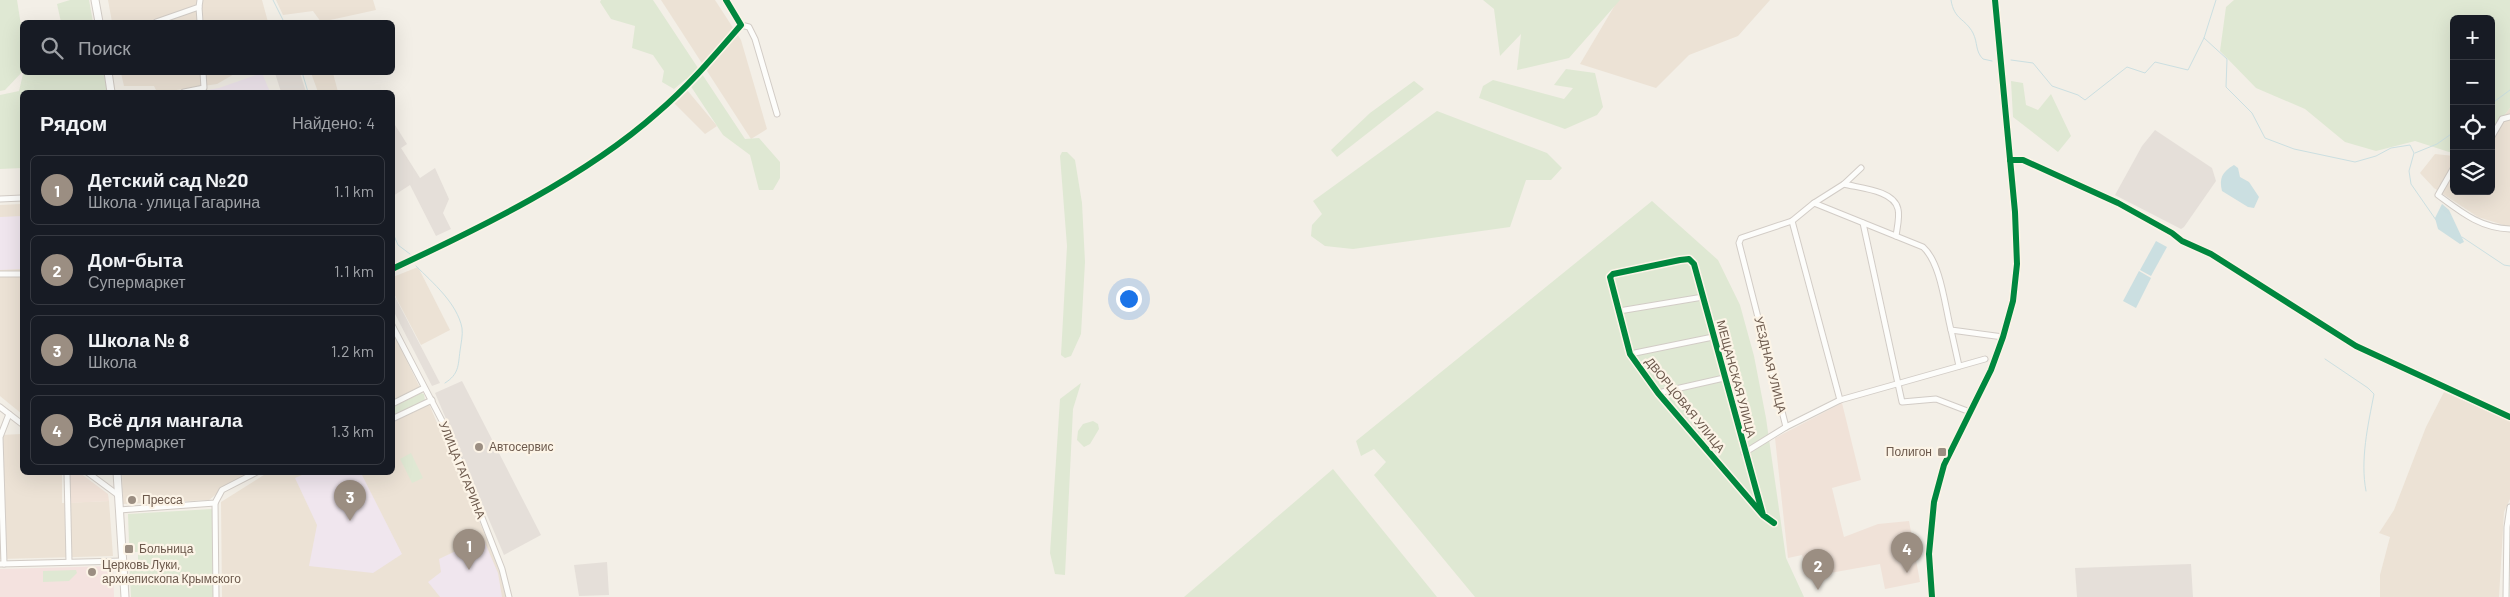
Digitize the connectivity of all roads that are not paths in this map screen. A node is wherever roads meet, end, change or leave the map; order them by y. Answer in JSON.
{"nodes":[{"id":1,"x":94,"y":0,"type":"edge"},
{"id":2,"x":200,"y":0,"type":"edge"},
{"id":3,"x":726,"y":0,"type":"edge"},
{"id":4,"x":1995,"y":0,"type":"edge"},
{"id":5,"x":199,"y":7,"type":"junction"},
{"id":6,"x":99,"y":20,"type":"edge"},
{"id":7,"x":162,"y":20,"type":"edge"},
{"id":8,"x":200,"y":20,"type":"edge"},
{"id":9,"x":742,"y":25,"type":"junction"},
{"id":10,"x":108,"y":75,"type":"edge"},
{"id":11,"x":203,"y":75,"type":"edge"},
{"id":12,"x":111,"y":90,"type":"edge"},
{"id":13,"x":194,"y":90,"type":"edge"},
{"id":14,"x":777,"y":114,"type":"dead end"},
{"id":15,"x":2510,"y":117,"type":"edge"},
{"id":16,"x":2495,"y":131,"type":"edge"},
{"id":17,"x":2010,"y":160,"type":"junction"},
{"id":18,"x":1861,"y":168,"type":"dead end"},
{"id":19,"x":2450,"y":174,"type":"edge"},
{"id":20,"x":1844,"y":184,"type":"junction"},
{"id":21,"x":20,"y":198,"type":"edge"},
{"id":22,"x":0,"y":199,"type":"edge"},
{"id":23,"x":1814,"y":203,"type":"junction"},
{"id":24,"x":1792,"y":221,"type":"junction"},
{"id":25,"x":1863,"y":223,"type":"junction"},
{"id":26,"x":2510,"y":230,"type":"edge"},
{"id":27,"x":1896,"y":236,"type":"junction"},
{"id":28,"x":395,"y":269,"type":"edge"},
{"id":29,"x":0,"y":274,"type":"edge"},
{"id":30,"x":20,"y":274,"type":"edge"},
{"id":31,"x":1611,"y":283,"type":"joint"},
{"id":32,"x":1703,"y":297,"type":"junction"},
{"id":33,"x":1619,"y":311,"type":"junction"},
{"id":34,"x":1951,"y":330,"type":"junction"},
{"id":35,"x":395,"y":331,"type":"edge"},
{"id":36,"x":1713,"y":337,"type":"junction"},
{"id":37,"x":2003,"y":337,"type":"junction"},
{"id":38,"x":1630,"y":354,"type":"junction"},
{"id":39,"x":1985,"y":359,"type":"dead end"},
{"id":40,"x":1960,"y":366,"type":"junction"},
{"id":41,"x":1724,"y":378,"type":"junction"},
{"id":42,"x":1899,"y":383,"type":"junction"},
{"id":43,"x":424,"y":388,"type":"junction"},
{"id":44,"x":1658,"y":393,"type":"junction"},
{"id":45,"x":432,"y":400,"type":"junction"},
{"id":46,"x":1840,"y":400,"type":"junction"},
{"id":47,"x":395,"y":402,"type":"edge"},
{"id":48,"x":0,"y":406,"type":"edge"},
{"id":49,"x":1970,"y":412,"type":"junction"},
{"id":50,"x":9,"y":414,"type":"junction"},
{"id":51,"x":2510,"y":417,"type":"edge"},
{"id":52,"x":395,"y":418,"type":"edge"},
{"id":53,"x":20,"y":422,"type":"edge"},
{"id":54,"x":1786,"y":427,"type":"junction"},
{"id":55,"x":1744,"y":453,"type":"junction"},
{"id":56,"x":66,"y":475,"type":"edge"},
{"id":57,"x":90,"y":475,"type":"edge"},
{"id":58,"x":117,"y":475,"type":"edge"},
{"id":59,"x":251,"y":475,"type":"edge"},
{"id":60,"x":118,"y":495,"type":"junction"},
{"id":61,"x":215,"y":503,"type":"junction"},
{"id":62,"x":2510,"y":507,"type":"edge"},
{"id":63,"x":120,"y":510,"type":"junction"},
{"id":64,"x":1763,"y":515,"type":"junction"},
{"id":65,"x":1774,"y":523,"type":"dead end"},
{"id":66,"x":123,"y":561,"type":"junction"},
{"id":67,"x":69,"y":562,"type":"junction"},
{"id":68,"x":2,"y":564,"type":"edge"},
{"id":69,"x":124,"y":597,"type":"edge"},
{"id":70,"x":216,"y":597,"type":"edge"},
{"id":71,"x":509,"y":597,"type":"edge"},
{"id":72,"x":1932,"y":597,"type":"edge"},
{"id":73,"x":2506,"y":597,"type":"edge"}],
"edges":[{"from":1,"to":6,"type":"main road"},
{"from":2,"to":5,"type":"street"},
{"from":3,"to":9,"type":"street"},
{"from":4,"to":17,"type":"street"},
{"from":5,"to":7,"type":"street"},
{"from":5,"to":8,"type":"street"},
{"from":9,"to":14,"type":"street"},
{"from":9,"to":28,"type":"street"},
{"from":10,"to":12,"type":"main road"},
{"from":11,"to":13,"type":"street"},
{"from":15,"to":16,"type":"street"},
{"from":17,"to":37,"type":"street"},
{"from":17,"to":51,"type":"street"},
{"from":18,"to":20,"type":"street"},
{"from":19,"to":26,"type":"street"},
{"from":20,"to":23,"type":"street"},
{"from":20,"to":27,"type":"street"},
{"from":21,"to":22,"type":"street"},
{"from":23,"to":24,"type":"street"},
{"from":23,"to":25,"type":"street"},
{"from":24,"to":46,"type":"street"},
{"from":24,"to":54,"type":"street","name":"УЕЗДНАЯ УЛИЦА"},
{"from":25,"to":27,"type":"street"},
{"from":25,"to":42,"type":"street"},
{"from":27,"to":34,"type":"street"},
{"from":29,"to":30,"type":"street"},
{"from":31,"to":32,"type":"street","name":"МЕЩАНСКАЯ УЛИЦА"},
{"from":31,"to":33,"type":"street","name":"ДВОРЦОВАЯ УЛИЦА"},
{"from":32,"to":33,"type":"street"},
{"from":32,"to":36,"type":"street","name":"МЕЩАНСКАЯ УЛИЦА"},
{"from":33,"to":38,"type":"street","name":"ДВОРЦОВАЯ УЛИЦА"},
{"from":34,"to":37,"type":"street"},
{"from":34,"to":40,"type":"street"},
{"from":35,"to":43,"type":"street","name":"УЛИЦА ГАГАРИНА"},
{"from":36,"to":38,"type":"street"},
{"from":36,"to":41,"type":"street","name":"МЕЩАНСКАЯ УЛИЦА"},
{"from":37,"to":49,"type":"street"},
{"from":38,"to":44,"type":"street","name":"ДВОРЦОВАЯ УЛИЦА"},
{"from":39,"to":40,"type":"street","name":"УЕЗДНАЯ УЛИЦА"},
{"from":40,"to":42,"type":"street","name":"УЕЗДНАЯ УЛИЦА"},
{"from":41,"to":44,"type":"street"},
{"from":41,"to":55,"type":"street","name":"МЕЩАНСКАЯ УЛИЦА"},
{"from":42,"to":46,"type":"street","name":"УЕЗДНАЯ УЛИЦА"},
{"from":42,"to":49,"type":"street"},
{"from":43,"to":45,"type":"street","name":"УЛИЦА ГАГАРИНА"},
{"from":43,"to":47,"type":"street"},
{"from":44,"to":64,"type":"street","name":"ДВОРЦОВАЯ УЛИЦА"},
{"from":45,"to":52,"type":"street"},
{"from":45,"to":71,"type":"street","name":"УЛИЦА ГАГАРИНА"},
{"from":46,"to":54,"type":"street","name":"УЕЗДНАЯ УЛИЦА"},
{"from":48,"to":50,"type":"street"},
{"from":49,"to":72,"type":"street"},
{"from":50,"to":53,"type":"street"},
{"from":50,"to":68,"type":"street"},
{"from":54,"to":55,"type":"street"},
{"from":55,"to":64,"type":"street","name":"МЕЩАНСКАЯ УЛИЦА"},
{"from":56,"to":67,"type":"street"},
{"from":57,"to":60,"type":"street"},
{"from":58,"to":60,"type":"main road"},
{"from":59,"to":61,"type":"street"},
{"from":60,"to":63,"type":"main road"},
{"from":61,"to":63,"type":"street"},
{"from":61,"to":70,"type":"street"},
{"from":62,"to":73,"type":"street"},
{"from":63,"to":66,"type":"main road"},
{"from":64,"to":65,"type":"street","name":"ДВОРЦОВАЯ УЛИЦА"},
{"from":66,"to":67,"type":"street"},
{"from":66,"to":69,"type":"main road"},
{"from":67,"to":68,"type":"street"}]}
